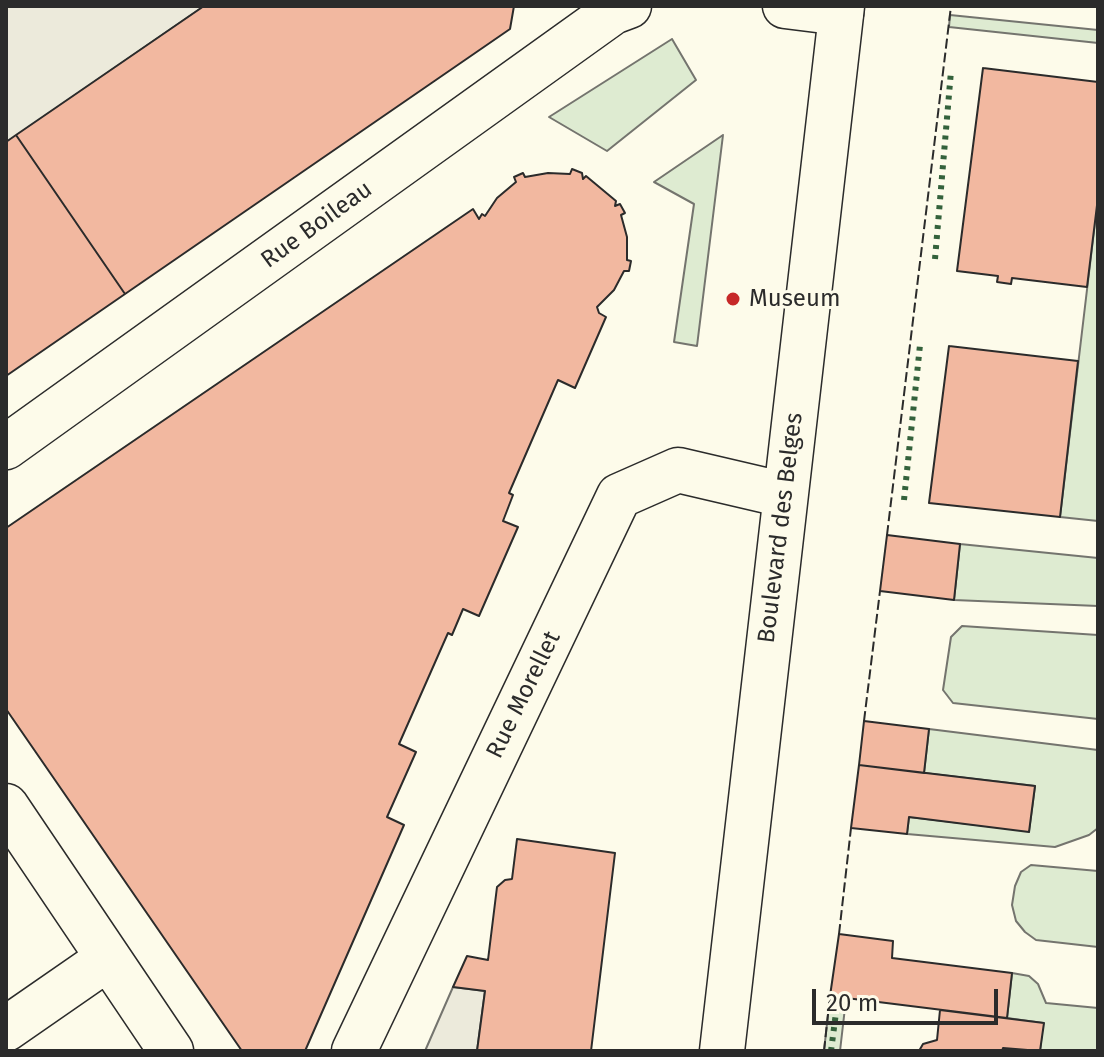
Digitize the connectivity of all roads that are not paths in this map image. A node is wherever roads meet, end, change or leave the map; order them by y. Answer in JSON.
{"nodes":[{"id":1,"x":785,"y":6,"type":"edge"},
{"id":2,"x":617,"y":8,"type":"edge"},
{"id":3,"x":842,"y":10,"type":"edge"},
{"id":4,"x":6,"y":447,"type":"edge"},
{"id":5,"x":785,"y":495,"type":"junction"},
{"id":6,"x":6,"y":806,"type":"edge"},
{"id":7,"x":107,"y":959,"type":"junction"},
{"id":8,"x":6,"y":1029,"type":"edge"},
{"id":9,"x":171,"y":1051,"type":"edge"},
{"id":10,"x":354,"y":1051,"type":"edge"},
{"id":11,"x":722,"y":1051,"type":"edge"}],
"edges":[{"from":1,"to":3,"type":"street"},
{"from":2,"to":4,"type":"street","name":"Rue Boileau"},
{"from":3,"to":5,"type":"street","name":"Boulevard des Belges"},
{"from":5,"to":10,"type":"street","name":"Rue Morellet"},
{"from":5,"to":11,"type":"street","name":"Boulevard des Belges"},
{"from":6,"to":7,"type":"street"},
{"from":7,"to":8,"type":"street"},
{"from":7,"to":9,"type":"street"}]}
